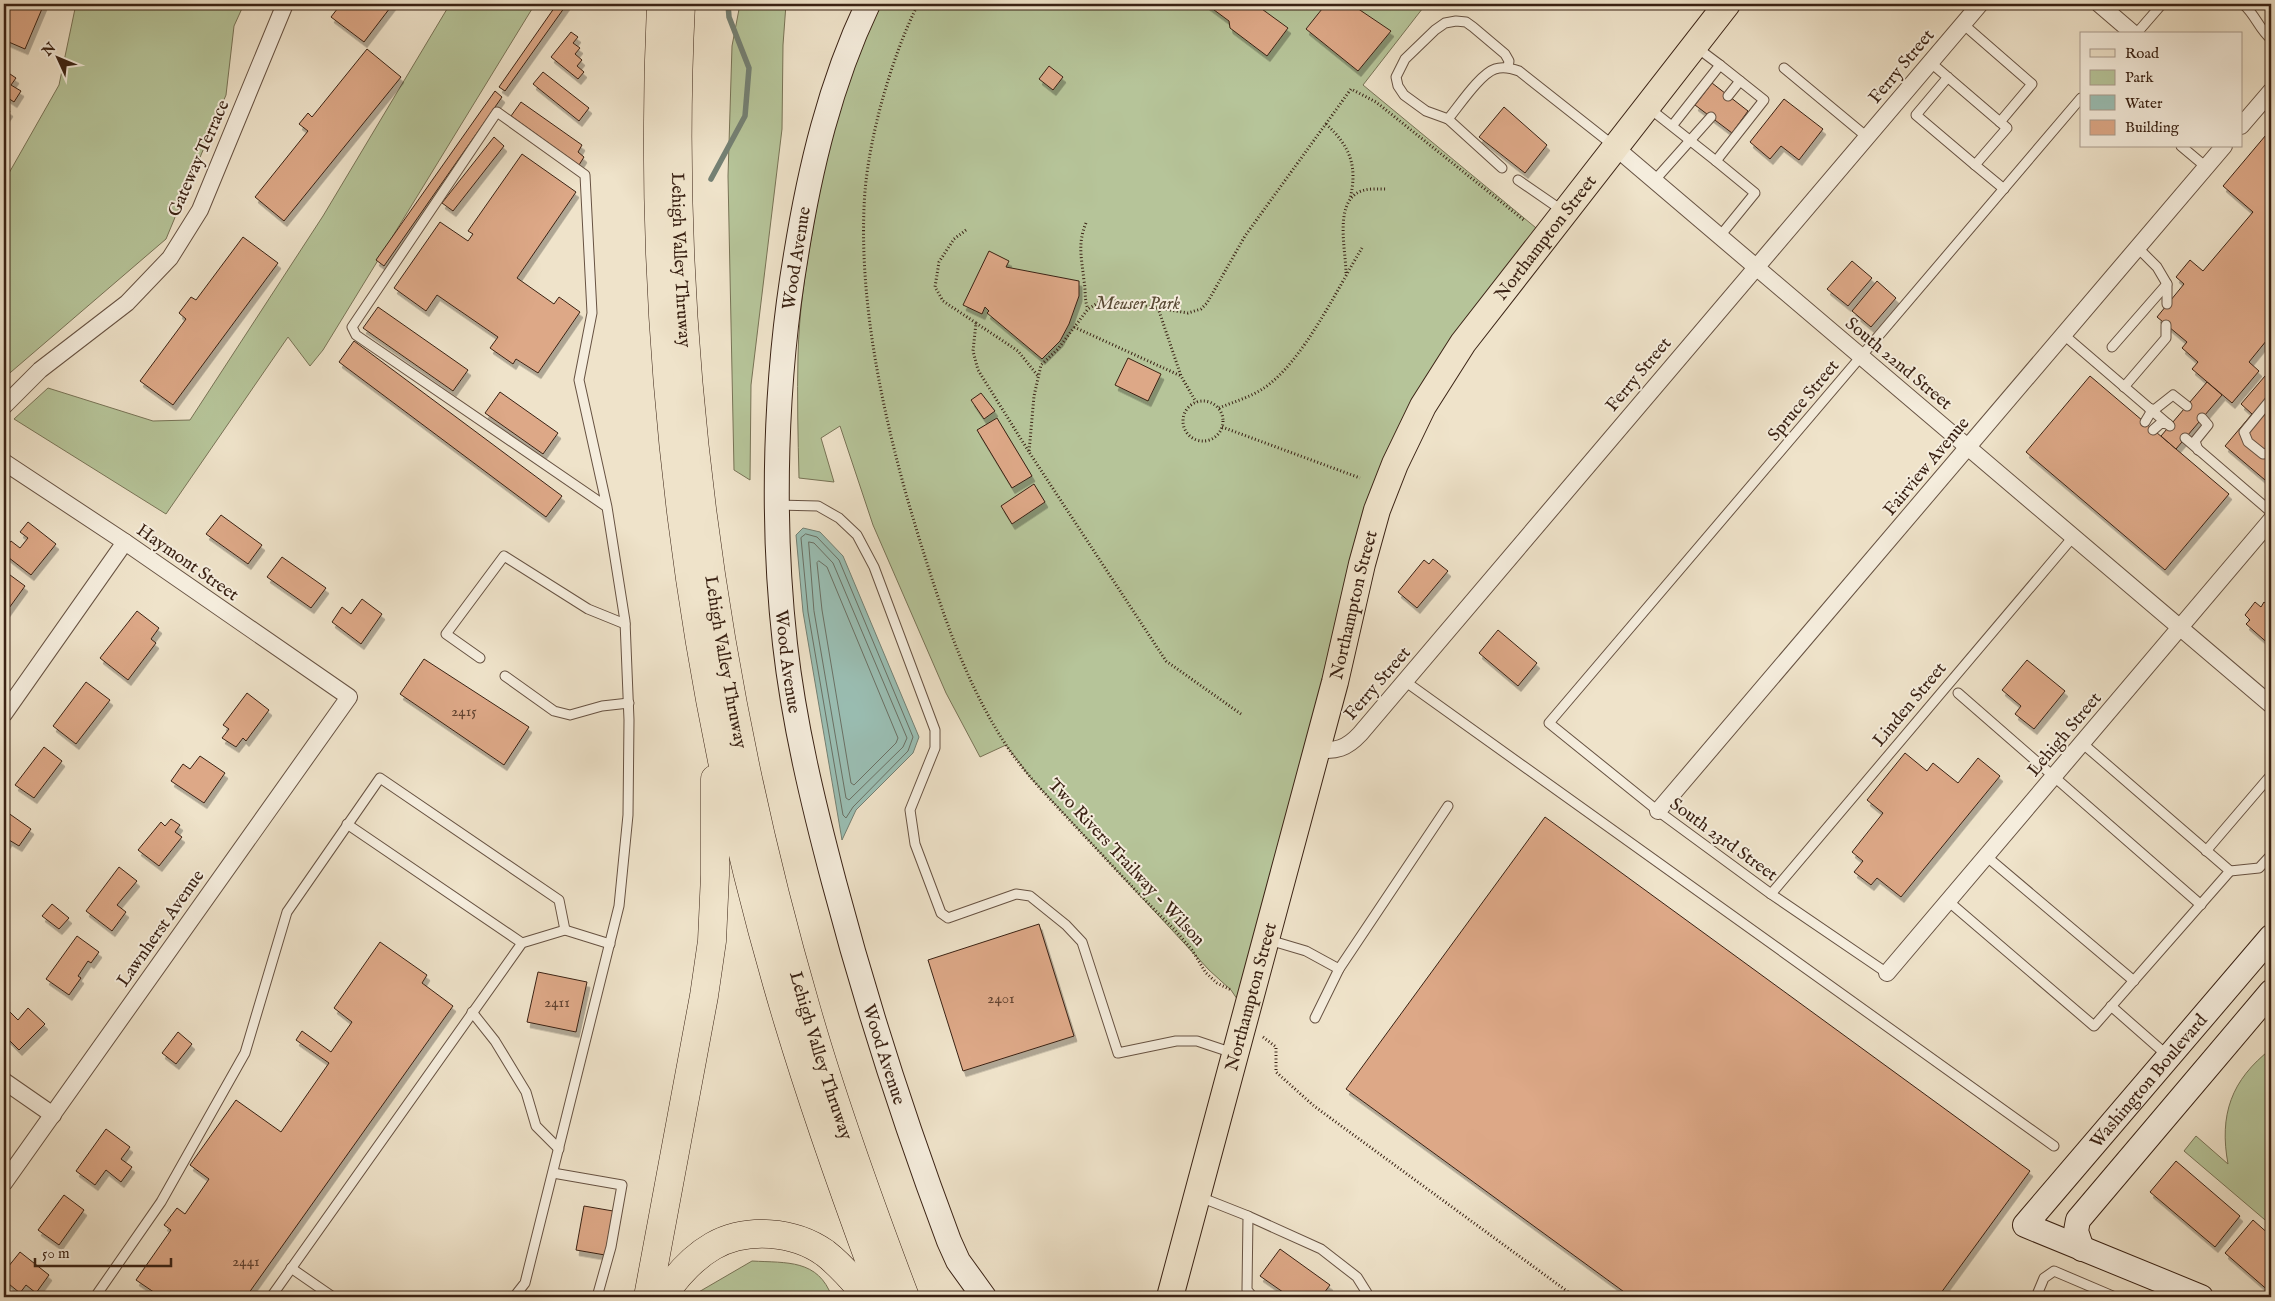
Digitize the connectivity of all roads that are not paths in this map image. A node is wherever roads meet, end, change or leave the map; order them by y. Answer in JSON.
{"nodes":[{"id":1,"x":285,"y":4,"type":"edge"},
{"id":2,"x":661,"y":4,"type":"edge"},
{"id":3,"x":681,"y":4,"type":"edge"},
{"id":4,"x":868,"y":4,"type":"edge"},
{"id":5,"x":1727,"y":4,"type":"edge"},
{"id":6,"x":1980,"y":4,"type":"edge"},
{"id":7,"x":2099,"y":4,"type":"edge"},
{"id":8,"x":2162,"y":4,"type":"edge"},
{"id":9,"x":2243,"y":4,"type":"edge"},
{"id":10,"x":1962,"y":24,"type":"junction"},
{"id":11,"x":2133,"y":32,"type":"edge"},
{"id":12,"x":2137,"y":32,"type":"edge"},
{"id":13,"x":2271,"y":38,"type":"edge"},
{"id":14,"x":1694,"y":46,"type":"junction"},
{"id":15,"x":1930,"y":62,"type":"junction"},
{"id":16,"x":1720,"y":65,"type":"junction"},
{"id":17,"x":1508,"y":67,"type":"junction"},
{"id":18,"x":1784,"y":68,"type":"dead end"},
{"id":19,"x":1948,"y":77,"type":"junction"},
{"id":20,"x":1740,"y":81,"type":"junction"},
{"id":21,"x":2271,"y":91,"type":"edge"},
{"id":22,"x":1728,"y":96,"type":"dead end"},
{"id":23,"x":2080,"y":99,"type":"edge"},
{"id":24,"x":1647,"y":107,"type":"junction"},
{"id":25,"x":1711,"y":117,"type":"dead end"},
{"id":26,"x":1448,"y":119,"type":"junction"},
{"id":27,"x":2000,"y":122,"type":"junction"},
{"id":28,"x":2242,"y":124,"type":"edge"},
{"id":29,"x":1672,"y":126,"type":"junction"},
{"id":30,"x":1866,"y":137,"type":"junction"},
{"id":31,"x":1691,"y":141,"type":"junction"},
{"id":32,"x":1616,"y":148,"type":"junction"},
{"id":33,"x":2183,"y":148,"type":"edge"},
{"id":34,"x":2222,"y":148,"type":"edge"},
{"id":35,"x":1716,"y":162,"type":"junction"},
{"id":36,"x":1976,"y":165,"type":"junction"},
{"id":37,"x":1502,"y":168,"type":"dead end"},
{"id":38,"x":2206,"y":168,"type":"junction"},
{"id":39,"x":1518,"y":180,"type":"dead end"},
{"id":40,"x":1654,"y":181,"type":"junction"},
{"id":41,"x":2004,"y":189,"type":"junction"},
{"id":42,"x":1566,"y":212,"type":"junction"},
{"id":43,"x":1720,"y":236,"type":"junction"},
{"id":44,"x":2138,"y":248,"type":"junction"},
{"id":45,"x":1756,"y":267,"type":"junction"},
{"id":46,"x":2166,"y":284,"type":"junction"},
{"id":47,"x":2167,"y":304,"type":"dead end"},
{"id":48,"x":2166,"y":325,"type":"dead end"},
{"id":49,"x":2064,"y":335,"type":"junction"},
{"id":50,"x":2112,"y":347,"type":"dead end"},
{"id":51,"x":1861,"y":356,"type":"junction"},
{"id":52,"x":2124,"y":387,"type":"junction"},
{"id":53,"x":2271,"y":400,"type":"edge"},
{"id":54,"x":4,"y":406,"type":"edge"},
{"id":55,"x":2187,"y":406,"type":"dead end"},
{"id":56,"x":2149,"y":408,"type":"junction"},
{"id":57,"x":2202,"y":418,"type":"dead end"},
{"id":58,"x":2145,"y":422,"type":"dead end"},
{"id":59,"x":2153,"y":430,"type":"dead end"},
{"id":60,"x":2185,"y":438,"type":"dead end"},
{"id":61,"x":1968,"y":447,"type":"junction"},
{"id":62,"x":2199,"y":450,"type":"junction"},
{"id":63,"x":2271,"y":453,"type":"edge"},
{"id":64,"x":4,"y":462,"type":"edge"},
{"id":65,"x":777,"y":505,"type":"junction"},
{"id":66,"x":607,"y":507,"type":"junction"},
{"id":67,"x":2271,"y":512,"type":"edge"},
{"id":68,"x":2271,"y":520,"type":"edge"},
{"id":69,"x":2073,"y":536,"type":"junction"},
{"id":70,"x":125,"y":542,"type":"junction"},
{"id":71,"x":625,"y":624,"type":"junction"},
{"id":72,"x":2180,"y":627,"type":"junction"},
{"id":73,"x":480,"y":658,"type":"dead end"},
{"id":74,"x":506,"y":676,"type":"dead end"},
{"id":75,"x":1406,"y":682,"type":"junction"},
{"id":76,"x":1958,"y":693,"type":"dead end"},
{"id":77,"x":349,"y":697,"type":"joint"},
{"id":78,"x":629,"y":703,"type":"junction"},
{"id":79,"x":2271,"y":705,"type":"edge"},
{"id":80,"x":4,"y":714,"type":"edge"},
{"id":81,"x":715,"y":723,"type":"junction"},
{"id":82,"x":1549,"y":723,"type":"joint"},
{"id":83,"x":2082,"y":743,"type":"junction"},
{"id":84,"x":1317,"y":749,"type":"junction"},
{"id":85,"x":2271,"y":775,"type":"edge"},
{"id":86,"x":2054,"y":776,"type":"junction"},
{"id":87,"x":1448,"y":806,"type":"dead end"},
{"id":88,"x":1658,"y":811,"type":"junction"},
{"id":89,"x":348,"y":824,"type":"junction"},
{"id":90,"x":2206,"y":851,"type":"junction"},
{"id":91,"x":2271,"y":855,"type":"edge"},
{"id":92,"x":1986,"y":856,"type":"junction"},
{"id":93,"x":2230,"y":871,"type":"junction"},
{"id":94,"x":1771,"y":894,"type":"junction"},
{"id":95,"x":1948,"y":901,"type":"junction"},
{"id":96,"x":2201,"y":905,"type":"junction"},
{"id":97,"x":565,"y":930,"type":"junction"},
{"id":98,"x":2271,"y":937,"type":"edge"},
{"id":99,"x":1266,"y":939,"type":"junction"},
{"id":100,"x":522,"y":943,"type":"junction"},
{"id":101,"x":610,"y":944,"type":"junction"},
{"id":102,"x":1339,"y":969,"type":"junction"},
{"id":103,"x":1887,"y":973,"type":"joint"},
{"id":104,"x":2134,"y":981,"type":"junction"},
{"id":105,"x":2271,"y":992,"type":"edge"},
{"id":106,"x":2111,"y":1006,"type":"junction"},
{"id":107,"x":472,"y":1012,"type":"junction"},
{"id":108,"x":1315,"y":1018,"type":"dead end"},
{"id":109,"x":1235,"y":1054,"type":"junction"},
{"id":110,"x":2169,"y":1056,"type":"junction"},
{"id":111,"x":4,"y":1081,"type":"edge"},
{"id":112,"x":53,"y":1115,"type":"junction"},
{"id":113,"x":2054,"y":1146,"type":"dead end"},
{"id":114,"x":559,"y":1148,"type":"junction"},
{"id":115,"x":553,"y":1173,"type":"junction"},
{"id":116,"x":4,"y":1182,"type":"edge"},
{"id":117,"x":1198,"y":1196,"type":"junction"},
{"id":118,"x":1248,"y":1216,"type":"junction"},
{"id":119,"x":2082,"y":1249,"type":"junction"},
{"id":120,"x":1184,"y":1251,"type":"junction"},
{"id":121,"x":291,"y":1268,"type":"junction"},
{"id":122,"x":517,"y":1296,"type":"edge"},
{"id":123,"x":95,"y":1297,"type":"edge"},
{"id":124,"x":271,"y":1297,"type":"edge"},
{"id":125,"x":333,"y":1297,"type":"edge"},
{"id":126,"x":597,"y":1297,"type":"edge"},
{"id":127,"x":648,"y":1297,"type":"edge"},
{"id":128,"x":662,"y":1297,"type":"edge"},
{"id":129,"x":868,"y":1297,"type":"edge"},
{"id":130,"x":883,"y":1297,"type":"edge"},
{"id":131,"x":905,"y":1297,"type":"edge"},
{"id":132,"x":984,"y":1297,"type":"edge"},
{"id":133,"x":1170,"y":1297,"type":"edge"},
{"id":134,"x":1192,"y":1297,"type":"edge"},
{"id":135,"x":1253,"y":1297,"type":"edge"},
{"id":136,"x":1365,"y":1297,"type":"edge"},
{"id":137,"x":2036,"y":1297,"type":"edge"},
{"id":138,"x":2115,"y":1297,"type":"edge"},
{"id":139,"x":2200,"y":1297,"type":"edge"}],
"edges":[{"from":1,"to":54,"type":"street","name":"Gateway Terrace"},
{"from":2,"to":81,"type":"highway","name":"Lehigh Valley Thruway"},
{"from":3,"to":131,"type":"highway","name":"Lehigh Valley Thruway"},
{"from":4,"to":65,"type":"main road","name":"Wood Avenue"},
{"from":5,"to":14,"type":"main road","name":"Northampton Street"},
{"from":6,"to":10,"type":"street","name":"Ferry Street"},
{"from":7,"to":11,"type":"street"},
{"from":8,"to":12,"type":"lane"},
{"from":9,"to":13,"type":"lane"},
{"from":10,"to":15,"type":"street","name":"Ferry Street"},
{"from":10,"to":27,"type":"lane"},
{"from":14,"to":16,"type":"lane"},
{"from":14,"to":24,"type":"main road","name":"Northampton Street"},
{"from":15,"to":19,"type":"lane"},
{"from":15,"to":30,"type":"street","name":"Ferry Street"},
{"from":16,"to":20,"type":"lane"},
{"from":16,"to":29,"type":"lane"},
{"from":17,"to":26,"type":"lane"},
{"from":17,"to":26,"type":"lane"},
{"from":17,"to":32,"type":"lane"},
{"from":18,"to":30,"type":"lane"},
{"from":19,"to":27,"type":"lane"},
{"from":19,"to":36,"type":"lane"},
{"from":20,"to":22,"type":"lane"},
{"from":20,"to":35,"type":"lane"},
{"from":21,"to":28,"type":"street"},
{"from":23,"to":41,"type":"lane","name":"Spruce Street"},
{"from":24,"to":29,"type":"lane"},
{"from":24,"to":32,"type":"main road","name":"Northampton Street"},
{"from":25,"to":31,"type":"lane"},
{"from":26,"to":37,"type":"lane"},
{"from":27,"to":36,"type":"lane"},
{"from":29,"to":31,"type":"lane"},
{"from":30,"to":45,"type":"street","name":"Ferry Street"},
{"from":31,"to":35,"type":"lane"},
{"from":31,"to":40,"type":"lane"},
{"from":32,"to":40,"type":"street","name":"South 22nd Street"},
{"from":32,"to":42,"type":"main road","name":"Northampton Street"},
{"from":33,"to":38,"type":"lane"},
{"from":34,"to":38,"type":"street","name":"Fairview Avenue"},
{"from":35,"to":43,"type":"lane"},
{"from":36,"to":41,"type":"lane"},
{"from":38,"to":44,"type":"street","name":"Fairview Avenue"},
{"from":39,"to":42,"type":"lane"},
{"from":40,"to":43,"type":"street","name":"South 22nd Street"},
{"from":41,"to":51,"type":"lane","name":"Spruce Street"},
{"from":42,"to":84,"type":"main road","name":"Northampton Street"},
{"from":43,"to":45,"type":"street","name":"South 22nd Street"},
{"from":44,"to":46,"type":"lane"},
{"from":44,"to":49,"type":"street","name":"Fairview Avenue"},
{"from":45,"to":51,"type":"street","name":"South 22nd Street"},
{"from":45,"to":75,"type":"street","name":"Ferry Street"},
{"from":46,"to":47,"type":"lane"},
{"from":46,"to":50,"type":"lane"},
{"from":48,"to":52,"type":"lane"},
{"from":49,"to":52,"type":"lane"},
{"from":49,"to":61,"type":"street","name":"Fairview Avenue"},
{"from":51,"to":61,"type":"street","name":"South 22nd Street"},
{"from":51,"to":82,"type":"lane","name":"Spruce Street"},
{"from":52,"to":56,"type":"lane"},
{"from":53,"to":63,"type":"lane"},
{"from":55,"to":56,"type":"lane"},
{"from":56,"to":58,"type":"lane"},
{"from":56,"to":59,"type":"lane"},
{"from":57,"to":62,"type":"lane"},
{"from":60,"to":62,"type":"lane"},
{"from":61,"to":69,"type":"street","name":"South 22nd Street"},
{"from":61,"to":88,"type":"street","name":"Fairview Avenue"},
{"from":62,"to":67,"type":"lane"},
{"from":64,"to":70,"type":"street","name":"Haymont Street"},
{"from":65,"to":109,"type":"lane"},
{"from":65,"to":132,"type":"main road","name":"Wood Avenue"},
{"from":66,"to":66,"type":"lane"},
{"from":66,"to":71,"type":"lane"},
{"from":68,"to":72,"type":"street","name":"Lehigh Street"},
{"from":69,"to":72,"type":"street","name":"South 22nd Street"},
{"from":69,"to":94,"type":"lane","name":"Linden Street"},
{"from":70,"to":77,"type":"street","name":"Haymont Street"},
{"from":70,"to":80,"type":"street"},
{"from":71,"to":73,"type":"lane"},
{"from":71,"to":78,"type":"lane"},
{"from":72,"to":79,"type":"street","name":"South 22nd Street"},
{"from":72,"to":83,"type":"street","name":"Lehigh Street"},
{"from":74,"to":78,"type":"lane"},
{"from":75,"to":84,"type":"street","name":"Ferry Street"},
{"from":75,"to":113,"type":"lane"},
{"from":76,"to":86,"type":"lane"},
{"from":77,"to":112,"type":"street","name":"Lawnherst Avenue"},
{"from":78,"to":101,"type":"lane"},
{"from":81,"to":127,"type":"highway"},
{"from":81,"to":130,"type":"highway","name":"Lehigh Valley Thruway"},
{"from":82,"to":88,"type":"lane","name":"South 23rd Street"},
{"from":83,"to":86,"type":"street","name":"Lehigh Street"},
{"from":83,"to":90,"type":"lane"},
{"from":84,"to":99,"type":"main road","name":"Northampton Street"},
{"from":85,"to":90,"type":"lane"},
{"from":86,"to":92,"type":"street","name":"Lehigh Street"},
{"from":86,"to":96,"type":"lane"},
{"from":87,"to":102,"type":"lane"},
{"from":88,"to":94,"type":"lane","name":"South 23rd Street"},
{"from":89,"to":97,"type":"lane"},
{"from":89,"to":100,"type":"lane"},
{"from":89,"to":123,"type":"lane"},
{"from":90,"to":93,"type":"lane"},
{"from":91,"to":93,"type":"lane"},
{"from":92,"to":95,"type":"street","name":"Lehigh Street"},
{"from":92,"to":104,"type":"lane"},
{"from":93,"to":96,"type":"lane"},
{"from":94,"to":103,"type":"lane","name":"South 23rd Street"},
{"from":95,"to":103,"type":"street","name":"Lehigh Street"},
{"from":95,"to":106,"type":"lane"},
{"from":96,"to":104,"type":"lane"},
{"from":97,"to":100,"type":"lane"},
{"from":97,"to":101,"type":"lane"},
{"from":98,"to":110,"type":"main road","name":"Washington Boulevard"},
{"from":99,"to":102,"type":"lane"},
{"from":99,"to":109,"type":"main road","name":"Northampton Street"},
{"from":100,"to":107,"type":"lane"},
{"from":101,"to":114,"type":"lane"},
{"from":102,"to":108,"type":"lane"},
{"from":104,"to":106,"type":"lane"},
{"from":105,"to":119,"type":"main road","name":"Washington Boulevard"},
{"from":106,"to":110,"type":"lane"},
{"from":107,"to":114,"type":"lane"},
{"from":107,"to":121,"type":"lane"},
{"from":109,"to":117,"type":"main road","name":"Northampton Street"},
{"from":110,"to":119,"type":"main road","name":"Washington Boulevard"},
{"from":111,"to":112,"type":"street"},
{"from":112,"to":116,"type":"street","name":"Lawnherst Avenue"},
{"from":114,"to":115,"type":"lane"},
{"from":115,"to":122,"type":"lane"},
{"from":115,"to":126,"type":"lane"},
{"from":117,"to":118,"type":"lane"},
{"from":117,"to":120,"type":"main road","name":"Northampton Street"},
{"from":118,"to":135,"type":"lane"},
{"from":118,"to":136,"type":"lane"},
{"from":119,"to":139,"type":"main road"},
{"from":120,"to":133,"type":"main road","name":"Northampton Street"},
{"from":120,"to":134,"type":"main road"},
{"from":121,"to":124,"type":"lane"},
{"from":121,"to":125,"type":"lane"},
{"from":128,"to":129,"type":"highway"},
{"from":137,"to":138,"type":"lane"}]}
